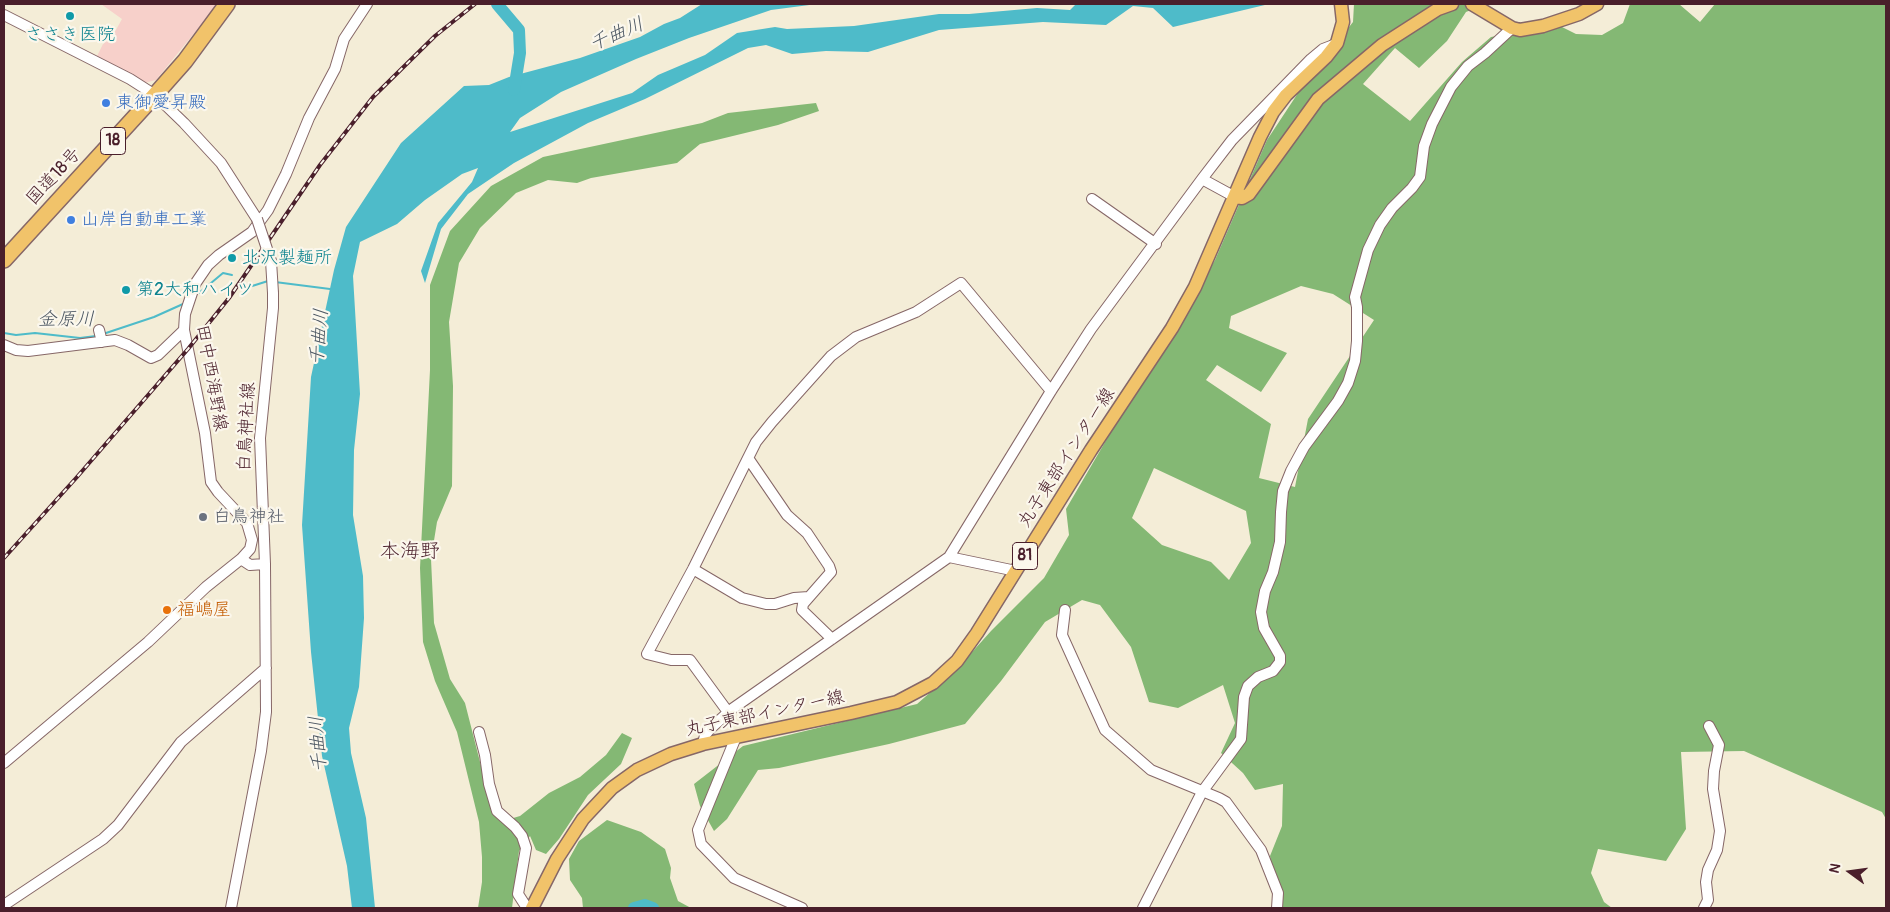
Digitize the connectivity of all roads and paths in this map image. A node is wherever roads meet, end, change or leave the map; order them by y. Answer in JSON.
{"nodes":[{"id":1,"x":367,"y":4,"type":"edge"},
{"id":2,"x":1341,"y":4,"type":"edge"},
{"id":3,"x":1452,"y":4,"type":"edge"},
{"id":4,"x":1472,"y":4,"type":"edge"},
{"id":5,"x":1596,"y":4,"type":"edge"},
{"id":6,"x":223,"y":6,"type":"edge"},
{"id":7,"x":4,"y":15,"type":"edge"},
{"id":8,"x":1512,"y":28,"type":"junction"},
{"id":9,"x":1337,"y":44,"type":"junction"},
{"id":10,"x":156,"y":95,"type":"junction"},
{"id":11,"x":1202,"y":179,"type":"junction"},
{"id":12,"x":1235,"y":197,"type":"junction"},
{"id":13,"x":1092,"y":199,"type":"dead end"},
{"id":14,"x":1156,"y":244,"type":"junction"},
{"id":15,"x":4,"y":260,"type":"edge"},
{"id":16,"x":184,"y":330,"type":"junction"},
{"id":17,"x":4,"y":345,"type":"edge"},
{"id":18,"x":1051,"y":392,"type":"junction"},
{"id":19,"x":748,"y":458,"type":"junction"},
{"id":20,"x":949,"y":557,"type":"junction"},
{"id":21,"x":242,"y":559,"type":"junction"},
{"id":22,"x":265,"y":564,"type":"junction"},
{"id":23,"x":693,"y":569,"type":"junction"},
{"id":24,"x":1016,"y":571,"type":"junction"},
{"id":25,"x":809,"y":597,"type":"junction"},
{"id":26,"x":1065,"y":610,"type":"dead end"},
{"id":27,"x":832,"y":639,"type":"junction"},
{"id":28,"x":266,"y":668,"type":"junction"},
{"id":29,"x":728,"y":712,"type":"junction"},
{"id":30,"x":1709,"y":726,"type":"dead end"},
{"id":31,"x":479,"y":732,"type":"dead end"},
{"id":32,"x":736,"y":737,"type":"junction"},
{"id":33,"x":703,"y":744,"type":"junction"},
{"id":34,"x":4,"y":763,"type":"edge"},
{"id":35,"x":1202,"y":792,"type":"junction"},
{"id":36,"x":4,"y":905,"type":"edge"},
{"id":37,"x":231,"y":908,"type":"edge"},
{"id":38,"x":527,"y":908,"type":"edge"},
{"id":39,"x":532,"y":908,"type":"edge"},
{"id":40,"x":802,"y":908,"type":"edge"},
{"id":41,"x":1143,"y":908,"type":"edge"},
{"id":42,"x":1277,"y":908,"type":"edge"},
{"id":43,"x":1704,"y":908,"type":"edge"}],
"edges":[{"from":1,"to":16,"type":"street","name":"田中西海野線"},
{"from":2,"to":9,"type":"main road"},
{"from":3,"to":12,"type":"main road"},
{"from":4,"to":8,"type":"main road"},
{"from":5,"to":8,"type":"main road"},
{"from":6,"to":10,"type":"highway","name":"国道18号","number":"18"},
{"from":7,"to":10,"type":"street"},
{"from":8,"to":35,"type":"street"},
{"from":9,"to":11,"type":"street"},
{"from":9,"to":12,"type":"main road","name":"丸子東部インター線","number":"81"},
{"from":10,"to":15,"type":"highway","name":"国道18号","number":"18"},
{"from":10,"to":22,"type":"street","name":"白鳥神社線","bridge":true},
{"from":11,"to":12,"type":"street"},
{"from":11,"to":14,"type":"street"},
{"from":12,"to":24,"type":"main road","name":"丸子東部インター線","number":"81"},
{"from":13,"to":14,"type":"street"},
{"from":14,"to":18,"type":"street"},
{"from":16,"to":17,"type":"street"},
{"from":16,"to":21,"type":"street","name":"田中西海野線"},
{"from":18,"to":19,"type":"street"},
{"from":18,"to":20,"type":"street"},
{"from":19,"to":23,"type":"street"},
{"from":19,"to":25,"type":"street"},
{"from":20,"to":24,"type":"street"},
{"from":20,"to":27,"type":"street"},
{"from":21,"to":22,"type":"street"},
{"from":21,"to":34,"type":"street"},
{"from":22,"to":28,"type":"street","name":"白鳥神社線"},
{"from":23,"to":25,"type":"street"},
{"from":23,"to":29,"type":"street"},
{"from":24,"to":32,"type":"main road","name":"丸子東部インター線","number":"81"},
{"from":25,"to":27,"type":"street"},
{"from":26,"to":35,"type":"street"},
{"from":27,"to":29,"type":"street"},
{"from":28,"to":36,"type":"street"},
{"from":28,"to":37,"type":"street","name":"白鳥神社線"},
{"from":29,"to":33,"type":"street"},
{"from":30,"to":43,"type":"street"},
{"from":31,"to":38,"type":"street"},
{"from":32,"to":33,"type":"main road","name":"丸子東部インター線","number":"81"},
{"from":32,"to":40,"type":"street"},
{"from":33,"to":39,"type":"main road","name":"丸子東部インター線","number":"81"},
{"from":35,"to":41,"type":"street"},
{"from":35,"to":42,"type":"street"}]}
